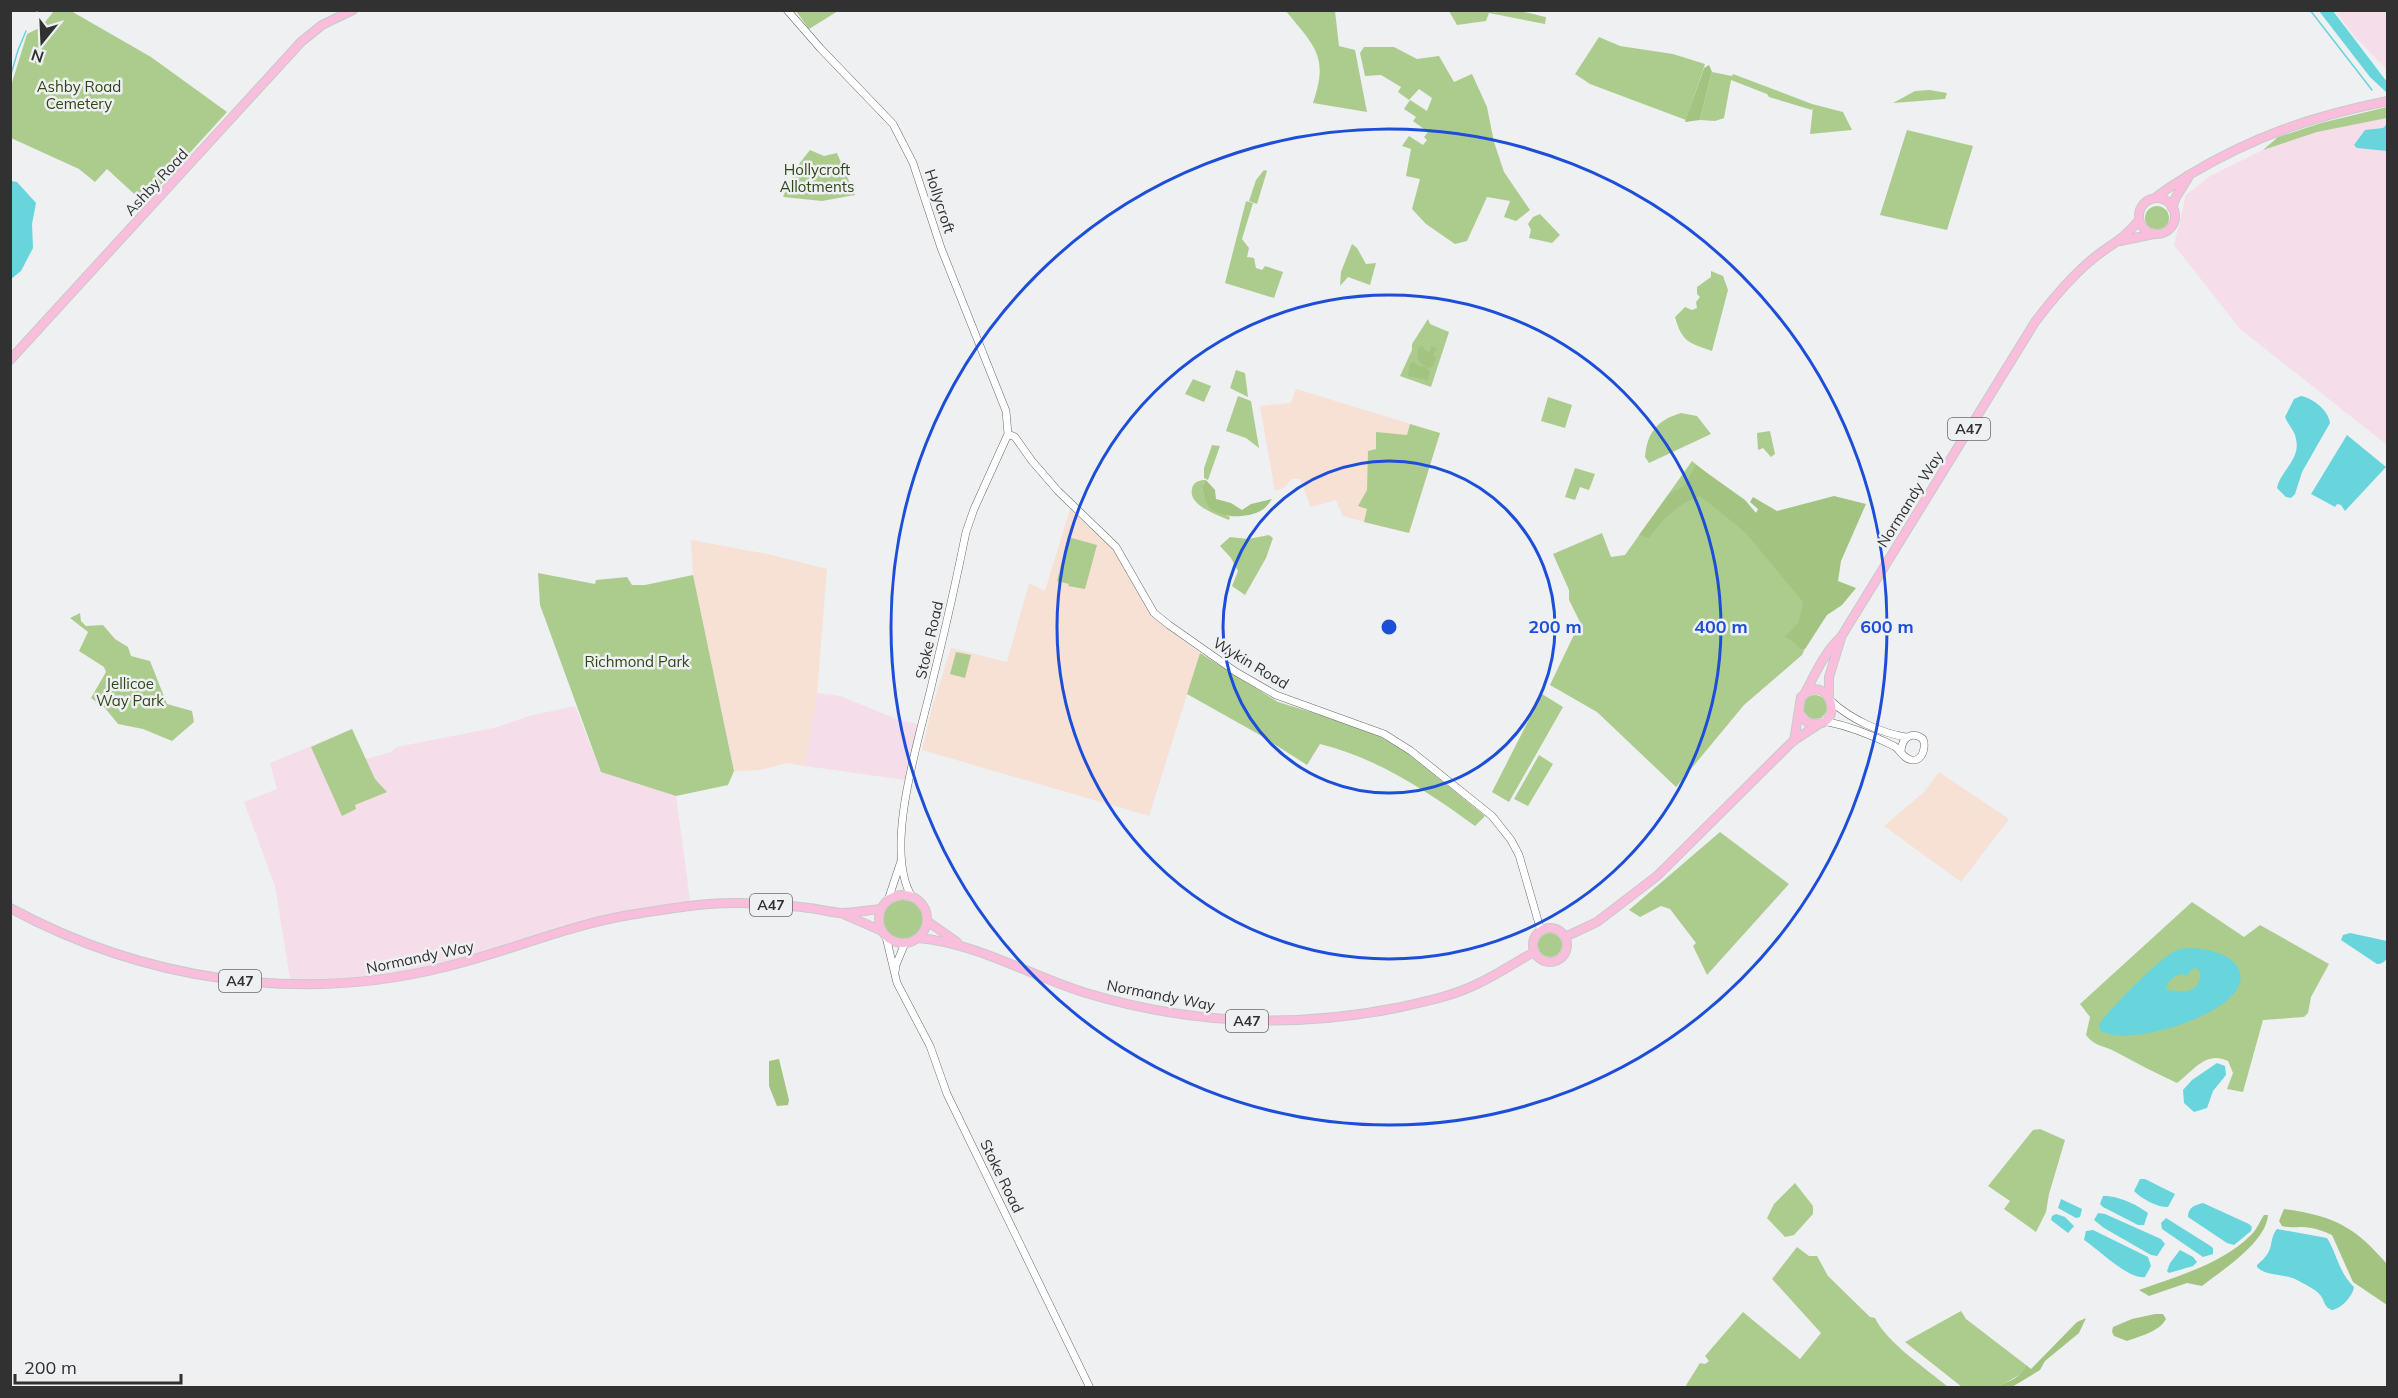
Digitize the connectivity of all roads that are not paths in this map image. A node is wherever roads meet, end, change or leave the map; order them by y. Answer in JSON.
{"nodes":[{"id":1,"x":353,"y":10,"type":"edge"},
{"id":2,"x":788,"y":10,"type":"edge"},
{"id":3,"x":2386,"y":101,"type":"edge"},
{"id":4,"x":2190,"y":175,"type":"junction"},
{"id":5,"x":2155,"y":198,"type":"junction"},
{"id":6,"x":2172,"y":208,"type":"junction"},
{"id":7,"x":2139,"y":220,"type":"junction"},
{"id":8,"x":2154,"y":234,"type":"junction"},
{"id":9,"x":2120,"y":241,"type":"junction"},
{"id":10,"x":10,"y":360,"type":"edge"},
{"id":11,"x":1008,"y":434,"type":"junction"},
{"id":12,"x":1841,"y":638,"type":"junction"},
{"id":13,"x":1805,"y":693,"type":"junction"},
{"id":14,"x":1830,"y":699,"type":"junction"},
{"id":15,"x":1799,"y":712,"type":"junction"},
{"id":16,"x":1822,"y":722,"type":"junction"},
{"id":17,"x":1906,"y":737,"type":"junction"},
{"id":18,"x":1794,"y":741,"type":"junction"},
{"id":19,"x":1901,"y":751,"type":"junction"},
{"id":20,"x":902,"y":859,"type":"junction"},
{"id":21,"x":912,"y":897,"type":"junction"},
{"id":22,"x":888,"y":900,"type":"junction"},
{"id":23,"x":10,"y":908,"type":"edge"},
{"id":24,"x":881,"y":909,"type":"junction"},
{"id":25,"x":840,"y":913,"type":"junction"},
{"id":26,"x":927,"y":921,"type":"junction"},
{"id":27,"x":1540,"y":931,"type":"junction"},
{"id":28,"x":884,"y":934,"type":"junction"},
{"id":29,"x":1565,"y":937,"type":"junction"},
{"id":30,"x":918,"y":938,"type":"junction"},
{"id":31,"x":905,"y":943,"type":"junction"},
{"id":32,"x":960,"y":944,"type":"junction"},
{"id":33,"x":1534,"y":952,"type":"junction"},
{"id":34,"x":894,"y":975,"type":"junction"},
{"id":35,"x":1090,"y":1388,"type":"edge"}],
"edges":[{"from":1,"to":10,"type":"main road","name":"Ashby Road"},
{"from":2,"to":11,"type":"street","name":"Hollycroft"},
{"from":3,"to":4,"type":"main road"},
{"from":4,"to":5,"type":"main road"},
{"from":4,"to":6,"type":"main road"},
{"from":5,"to":6,"type":"main road"},
{"from":5,"to":7,"type":"main road"},
{"from":6,"to":8,"type":"main road"},
{"from":7,"to":8,"type":"main road"},
{"from":7,"to":9,"type":"main road","name":"Normandy Way","number":"A47"},
{"from":8,"to":9,"type":"main road","name":"Normandy Way","number":"A47"},
{"from":9,"to":12,"type":"main road","name":"Normandy Way","number":"A47"},
{"from":11,"to":20,"type":"street","name":"Stoke Road"},
{"from":11,"to":27,"type":"street","name":"Wykin Road"},
{"from":12,"to":13,"type":"main road","name":"Normandy Way","number":"A47"},
{"from":12,"to":14,"type":"main road","name":"Normandy Way","number":"A47"},
{"from":13,"to":14,"type":"main road"},
{"from":13,"to":15,"type":"main road"},
{"from":14,"to":16,"type":"main road"},
{"from":14,"to":17,"type":"street"},
{"from":15,"to":16,"type":"main road"},
{"from":15,"to":18,"type":"main road"},
{"from":16,"to":18,"type":"main road"},
{"from":16,"to":19,"type":"street"},
{"from":17,"to":19,"type":"street"},
{"from":17,"to":19,"type":"street"},
{"from":18,"to":29,"type":"main road"},
{"from":20,"to":21,"type":"street","name":"Stoke Road"},
{"from":20,"to":22,"type":"street","name":"Stoke Road"},
{"from":21,"to":22,"type":"main road"},
{"from":21,"to":26,"type":"main road"},
{"from":22,"to":24,"type":"main road"},
{"from":23,"to":25,"type":"main road","name":"Normandy Way","number":"A47"},
{"from":24,"to":25,"type":"main road","name":"Normandy Way","number":"A47"},
{"from":24,"to":28,"type":"main road"},
{"from":25,"to":28,"type":"main road","name":"Normandy Way","number":"A47"},
{"from":26,"to":30,"type":"main road"},
{"from":26,"to":32,"type":"main road","name":"Normandy Way","number":"A47"},
{"from":27,"to":29,"type":"main road"},
{"from":27,"to":33,"type":"main road"},
{"from":28,"to":31,"type":"main road"},
{"from":28,"to":34,"type":"street","name":"Stoke Road"},
{"from":29,"to":33,"type":"main road"},
{"from":30,"to":31,"type":"main road"},
{"from":30,"to":32,"type":"main road","name":"Normandy Way","number":"A47"},
{"from":31,"to":34,"type":"street"},
{"from":32,"to":33,"type":"main road","name":"Normandy Way","number":"A47"},
{"from":34,"to":35,"type":"street","name":"Stoke Road"}]}
